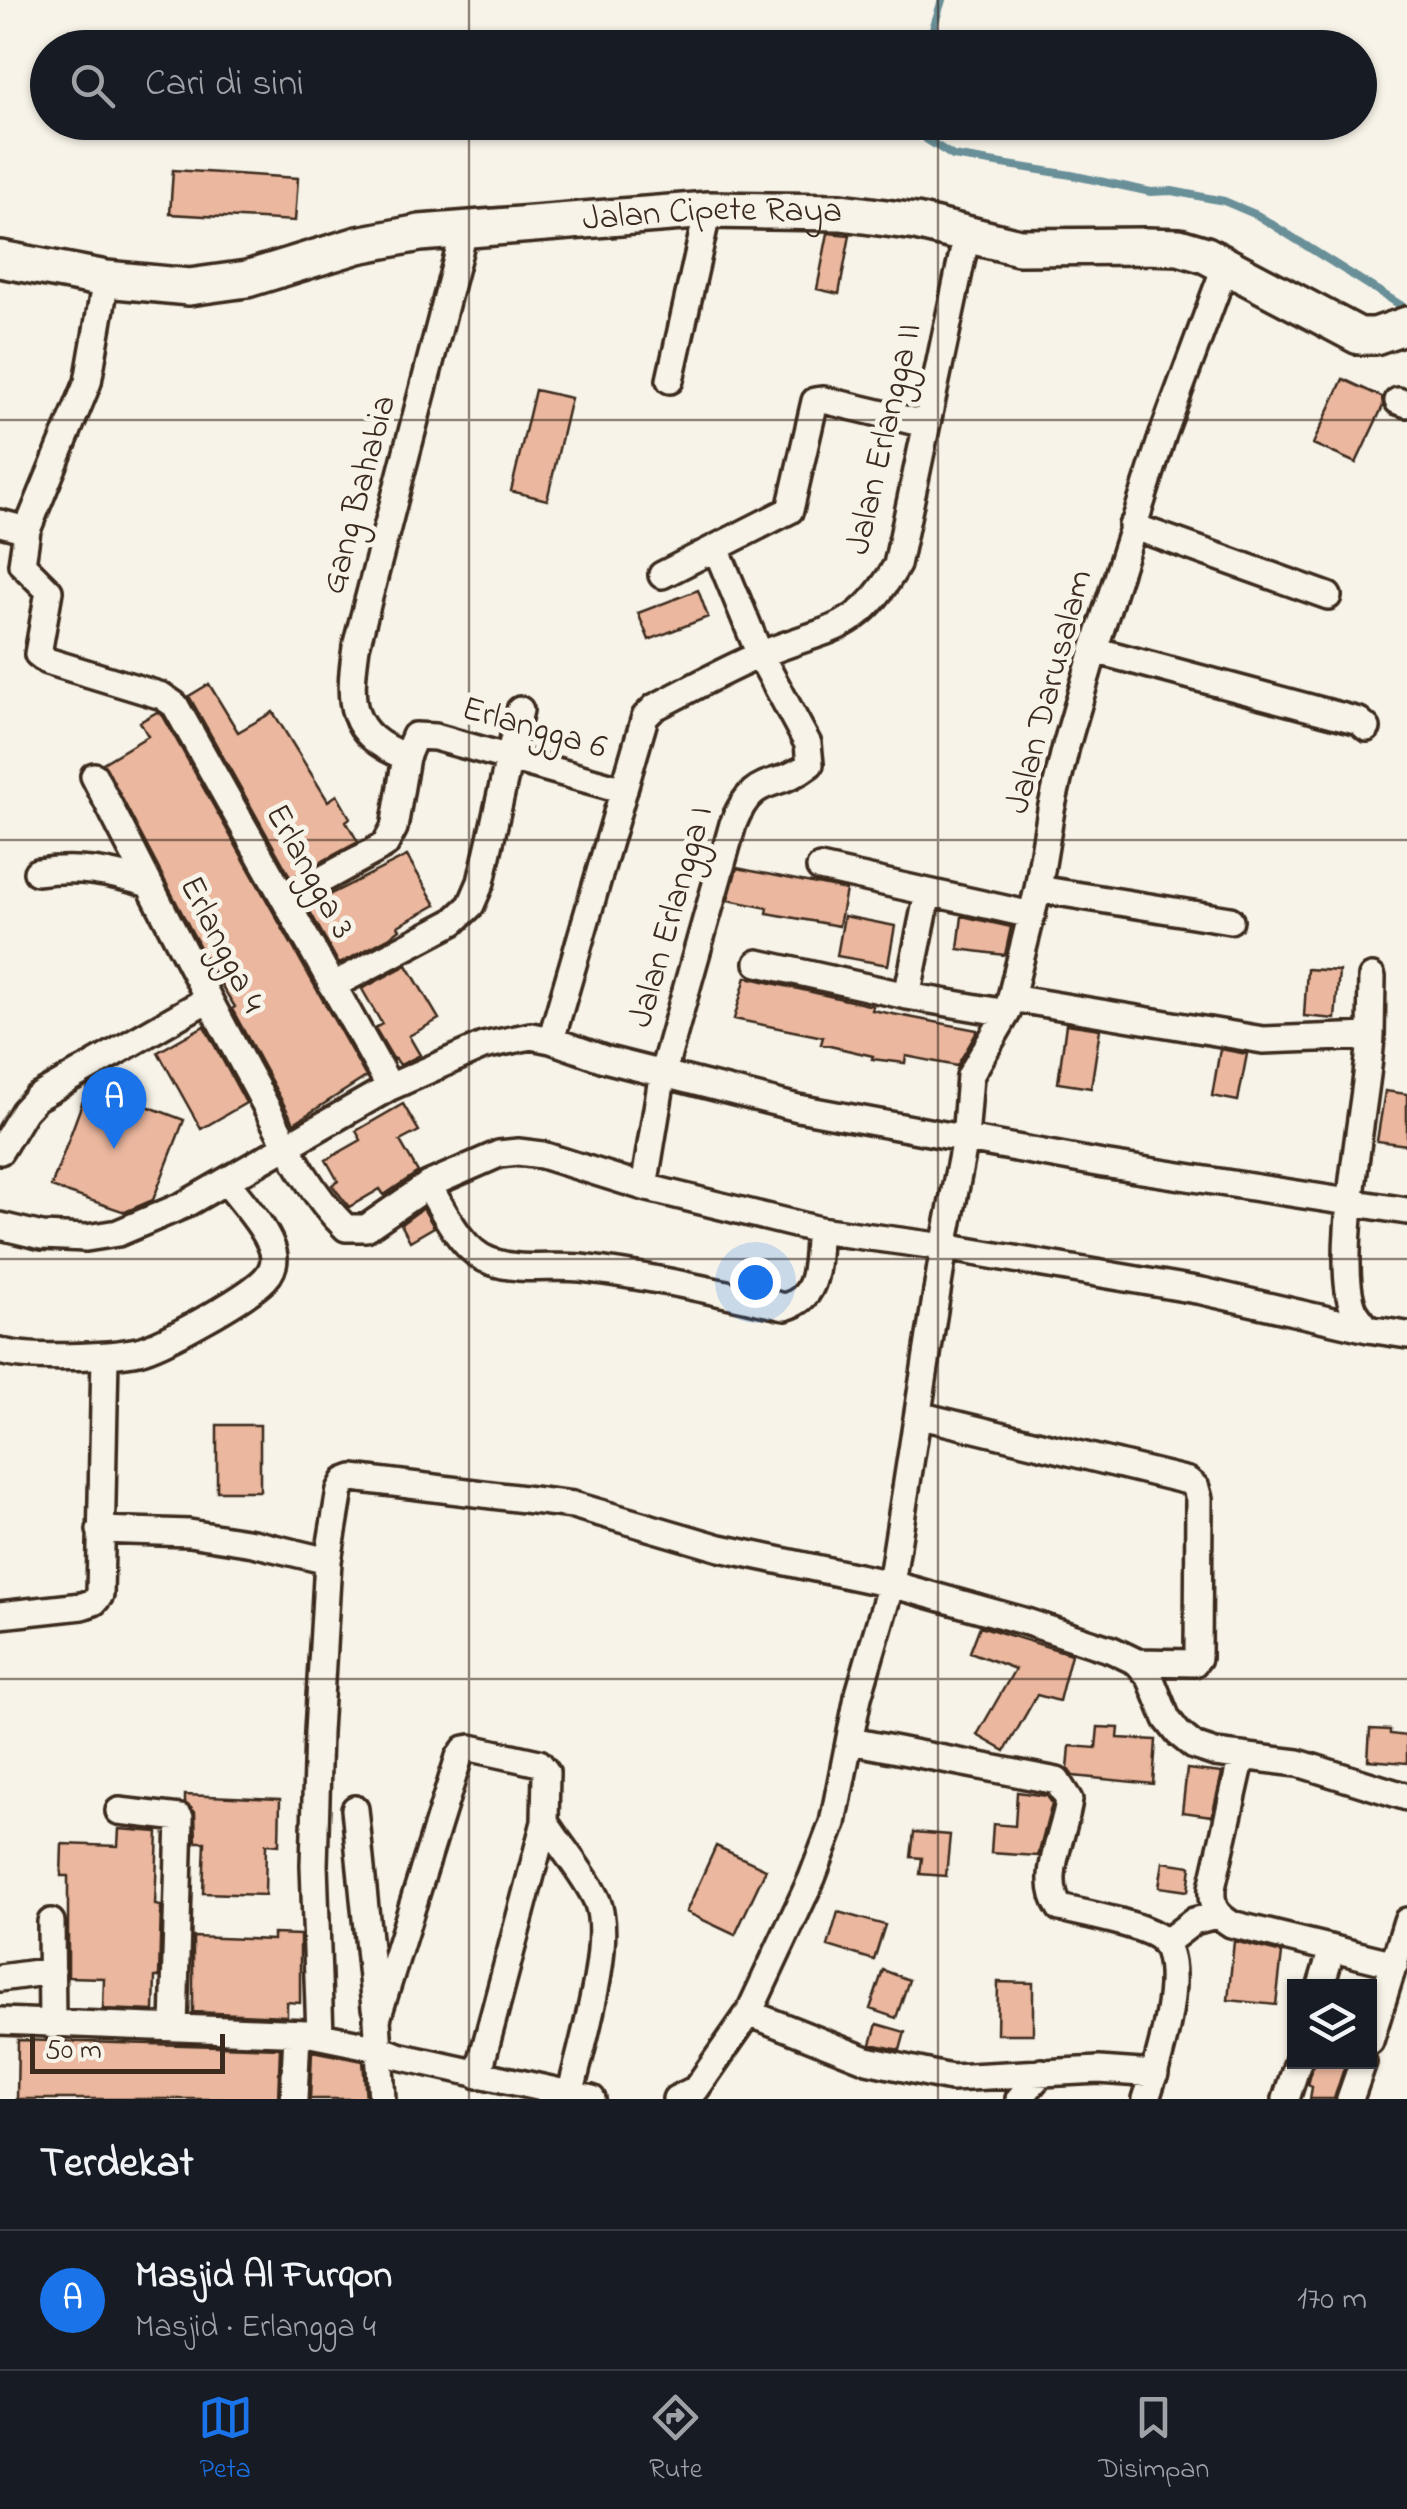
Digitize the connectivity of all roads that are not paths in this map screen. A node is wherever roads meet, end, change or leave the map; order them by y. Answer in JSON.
{"nodes":[{"id":1,"x":708,"y":210,"type":"junction"},
{"id":2,"x":465,"y":228,"type":"junction"},
{"id":3,"x":967,"y":234,"type":"junction"},
{"id":4,"x":0,"y":259,"type":"edge"},
{"id":5,"x":1225,"y":267,"type":"junction"},
{"id":6,"x":106,"y":279,"type":"junction"},
{"id":7,"x":1404,"y":329,"type":"edge"},
{"id":8,"x":670,"y":380,"type":"dead end"},
{"id":9,"x":926,"y":424,"type":"junction"},
{"id":10,"x":0,"y":523,"type":"edge"},
{"id":11,"x":1132,"y":526,"type":"junction"},
{"id":12,"x":27,"y":530,"type":"junction"},
{"id":13,"x":716,"y":548,"type":"junction"},
{"id":14,"x":662,"y":575,"type":"dead end"},
{"id":15,"x":1328,"y":596,"type":"dead end"},
{"id":16,"x":1094,"y":650,"type":"junction"},
{"id":17,"x":760,"y":655,"type":"junction"},
{"id":18,"x":520,"y":710,"type":"dead end"},
{"id":19,"x":1367,"y":728,"type":"dead end"},
{"id":20,"x":406,"y":757,"type":"junction"},
{"id":21,"x":507,"y":759,"type":"junction"},
{"id":22,"x":94,"y":776,"type":"dead end"},
{"id":23,"x":624,"y":790,"type":"junction"},
{"id":24,"x":820,"y":868,"type":"dead end"},
{"id":25,"x":37,"y":872,"type":"dead end"},
{"id":26,"x":150,"y":884,"type":"junction"},
{"id":27,"x":1038,"y":889,"type":"junction"},
{"id":28,"x":928,"y":893,"type":"junction"},
{"id":29,"x":285,"y":900,"type":"junction"},
{"id":30,"x":1032,"y":915,"type":"junction"},
{"id":31,"x":1230,"y":920,"type":"dead end"},
{"id":32,"x":758,"y":963,"type":"dead end"},
{"id":33,"x":1372,"y":977,"type":"dead end"},
{"id":34,"x":332,"y":986,"type":"junction"},
{"id":35,"x":907,"y":996,"type":"junction"},
{"id":36,"x":208,"y":999,"type":"junction"},
{"id":37,"x":1009,"y":1005,"type":"junction"},
{"id":38,"x":1371,"y":1036,"type":"junction"},
{"id":39,"x":552,"y":1040,"type":"junction"},
{"id":40,"x":663,"y":1072,"type":"junction"},
{"id":41,"x":390,"y":1087,"type":"junction"},
{"id":42,"x":965,"y":1139,"type":"junction"},
{"id":43,"x":288,"y":1146,"type":"junction"},
{"id":44,"x":0,"y":1151,"type":"edge"},
{"id":45,"x":226,"y":1180,"type":"junction"},
{"id":46,"x":428,"y":1185,"type":"junction"},
{"id":47,"x":644,"y":1187,"type":"junction"},
{"id":48,"x":1351,"y":1203,"type":"junction"},
{"id":49,"x":1407,"y":1211,"type":"edge"},
{"id":50,"x":0,"y":1226,"type":"edge"},
{"id":51,"x":819,"y":1230,"type":"junction"},
{"id":52,"x":944,"y":1247,"type":"junction"},
{"id":53,"x":1368,"y":1329,"type":"junction"},
{"id":54,"x":1407,"y":1334,"type":"edge"},
{"id":55,"x":105,"y":1356,"type":"junction"},
{"id":56,"x":2,"y":1359,"type":"edge"},
{"id":57,"x":918,"y":1415,"type":"junction"},
{"id":58,"x":100,"y":1530,"type":"junction"},
{"id":59,"x":328,"y":1561,"type":"junction"},
{"id":60,"x":891,"y":1584,"type":"junction"},
{"id":61,"x":0,"y":1615,"type":"edge"},
{"id":62,"x":1136,"y":1662,"type":"junction"},
{"id":63,"x":851,"y":1741,"type":"junction"},
{"id":64,"x":1242,"y":1756,"type":"junction"},
{"id":65,"x":1407,"y":1796,"type":"edge"},
{"id":66,"x":355,"y":1809,"type":"dead end"},
{"id":67,"x":119,"y":1812,"type":"dead end"},
{"id":68,"x":545,"y":1822,"type":"junction"},
{"id":69,"x":1216,"y":1916,"type":"junction"},
{"id":70,"x":1407,"y":1921,"type":"edge"},
{"id":71,"x":51,"y":1922,"type":"dead end"},
{"id":72,"x":1164,"y":1944,"type":"junction"},
{"id":73,"x":1332,"y":1948,"type":"junction"},
{"id":74,"x":1395,"y":1964,"type":"junction"},
{"id":75,"x":52,"y":1971,"type":"junction"},
{"id":76,"x":0,"y":1978,"type":"edge"},
{"id":77,"x":1323,"y":1979,"type":"edge"},
{"id":78,"x":750,"y":2013,"type":"junction"},
{"id":79,"x":376,"y":2019,"type":"junction"},
{"id":80,"x":1377,"y":2019,"type":"edge"},
{"id":81,"x":0,"y":2022,"type":"edge"},
{"id":82,"x":52,"y":2025,"type":"junction"},
{"id":83,"x":174,"y":2027,"type":"junction"},
{"id":84,"x":309,"y":2034,"type":"junction"},
{"id":85,"x":378,"y":2048,"type":"junction"},
{"id":86,"x":1296,"y":2069,"type":"edge"},
{"id":87,"x":1361,"y":2069,"type":"edge"},
{"id":88,"x":1042,"y":2072,"type":"junction"},
{"id":89,"x":478,"y":2074,"type":"junction"},
{"id":90,"x":1151,"y":2087,"type":"edge"},
{"id":91,"x":582,"y":2096,"type":"edge"},
{"id":92,"x":294,"y":2099,"type":"edge"},
{"id":93,"x":382,"y":2099,"type":"edge"},
{"id":94,"x":676,"y":2099,"type":"edge"},
{"id":95,"x":1019,"y":2099,"type":"edge"},
{"id":96,"x":1286,"y":2099,"type":"edge"},
{"id":97,"x":1350,"y":2099,"type":"edge"}],
"edges":[{"from":1,"to":2,"type":"main road","name":"Jalan Cipete Raya"},
{"from":1,"to":3,"type":"main road","name":"Jalan Cipete Raya"},
{"from":1,"to":8,"type":"street"},
{"from":2,"to":6,"type":"main road","name":"Jalan Cipete Raya"},
{"from":2,"to":20,"type":"street","name":"Gang Bahabia"},
{"from":3,"to":5,"type":"main road","name":"Jalan Cipete Raya"},
{"from":3,"to":9,"type":"street","name":"Jalan Erlangga II"},
{"from":4,"to":6,"type":"main road","name":"Jalan Cipete Raya"},
{"from":5,"to":7,"type":"main road","name":"Jalan Cipete Raya"},
{"from":5,"to":11,"type":"street","name":"Jalan Darusalam"},
{"from":6,"to":12,"type":"street"},
{"from":9,"to":13,"type":"street"},
{"from":9,"to":17,"type":"street","name":"Jalan Erlangga II"},
{"from":10,"to":12,"type":"street"},
{"from":11,"to":15,"type":"street"},
{"from":11,"to":16,"type":"street","name":"Jalan Darusalam"},
{"from":12,"to":29,"type":"street","name":"Erlangga 3"},
{"from":13,"to":14,"type":"street"},
{"from":13,"to":17,"type":"street"},
{"from":16,"to":19,"type":"street"},
{"from":16,"to":27,"type":"street","name":"Jalan Darusalam"},
{"from":17,"to":23,"type":"street","name":"Jalan Erlangga II"},
{"from":17,"to":40,"type":"street","name":"Jalan Erlangga I"},
{"from":18,"to":21,"type":"street"},
{"from":20,"to":21,"type":"street","name":"Erlangga 6"},
{"from":20,"to":29,"type":"street"},
{"from":21,"to":23,"type":"street","name":"Erlangga 6"},
{"from":21,"to":34,"type":"street"},
{"from":22,"to":26,"type":"street","name":"Erlangga 4"},
{"from":23,"to":39,"type":"street","name":"Jalan Erlangga II"},
{"from":24,"to":28,"type":"street"},
{"from":25,"to":26,"type":"street"},
{"from":26,"to":36,"type":"street","name":"Erlangga 4"},
{"from":27,"to":30,"type":"street","name":"Jalan Darusalam"},
{"from":27,"to":31,"type":"street"},
{"from":28,"to":30,"type":"street"},
{"from":28,"to":35,"type":"street"},
{"from":29,"to":34,"type":"street","name":"Erlangga 3"},
{"from":30,"to":37,"type":"street","name":"Jalan Darusalam"},
{"from":32,"to":35,"type":"street"},
{"from":33,"to":38,"type":"street"},
{"from":34,"to":41,"type":"street","name":"Erlangga 3"},
{"from":35,"to":37,"type":"street"},
{"from":36,"to":43,"type":"street","name":"Erlangga 4"},
{"from":36,"to":44,"type":"street"},
{"from":37,"to":38,"type":"street"},
{"from":37,"to":42,"type":"street","name":"Jalan Darusalam"},
{"from":38,"to":48,"type":"street"},
{"from":39,"to":40,"type":"street"},
{"from":39,"to":41,"type":"street"},
{"from":40,"to":42,"type":"street"},
{"from":40,"to":47,"type":"street"},
{"from":41,"to":43,"type":"street"},
{"from":42,"to":48,"type":"street"},
{"from":42,"to":52,"type":"street","name":"Jalan Darusalam"},
{"from":43,"to":45,"type":"street"},
{"from":43,"to":46,"type":"street","name":"Erlangga 4"},
{"from":45,"to":50,"type":"street"},
{"from":45,"to":55,"type":"street"},
{"from":46,"to":47,"type":"street"},
{"from":46,"to":51,"type":"street"},
{"from":47,"to":51,"type":"street"},
{"from":48,"to":49,"type":"street"},
{"from":48,"to":53,"type":"street"},
{"from":51,"to":52,"type":"street"},
{"from":52,"to":53,"type":"street"},
{"from":52,"to":57,"type":"street","name":"Jalan Darusalam"},
{"from":53,"to":54,"type":"street"},
{"from":55,"to":56,"type":"street"},
{"from":55,"to":58,"type":"street"},
{"from":57,"to":60,"type":"street","name":"Jalan Darusalam"},
{"from":57,"to":62,"type":"street"},
{"from":58,"to":59,"type":"street"},
{"from":58,"to":61,"type":"street"},
{"from":59,"to":60,"type":"street"},
{"from":59,"to":84,"type":"street"},
{"from":60,"to":62,"type":"street"},
{"from":60,"to":63,"type":"street","name":"Jalan Darusalam"},
{"from":62,"to":64,"type":"street"},
{"from":63,"to":72,"type":"street"},
{"from":63,"to":78,"type":"street","name":"Jalan Darusalam"},
{"from":64,"to":65,"type":"street"},
{"from":64,"to":69,"type":"street"},
{"from":66,"to":79,"type":"street"},
{"from":67,"to":83,"type":"street"},
{"from":68,"to":79,"type":"street"},
{"from":68,"to":89,"type":"street"},
{"from":68,"to":91,"type":"street"},
{"from":69,"to":72,"type":"street"},
{"from":69,"to":73,"type":"street"},
{"from":70,"to":74,"type":"street"},
{"from":71,"to":75,"type":"street"},
{"from":72,"to":90,"type":"street"},
{"from":73,"to":74,"type":"street"},
{"from":73,"to":77,"type":"street"},
{"from":74,"to":80,"type":"street"},
{"from":75,"to":76,"type":"street"},
{"from":75,"to":82,"type":"street"},
{"from":78,"to":88,"type":"street"},
{"from":78,"to":94,"type":"street","name":"Jalan Darusalam"},
{"from":79,"to":85,"type":"street"},
{"from":81,"to":82,"type":"street"},
{"from":82,"to":83,"type":"street"},
{"from":83,"to":84,"type":"street"},
{"from":84,"to":85,"type":"street"},
{"from":84,"to":92,"type":"street"},
{"from":85,"to":89,"type":"street"},
{"from":85,"to":93,"type":"street"},
{"from":86,"to":96,"type":"street"},
{"from":87,"to":97,"type":"street"},
{"from":88,"to":90,"type":"street"},
{"from":88,"to":95,"type":"street"},
{"from":89,"to":91,"type":"street"}]}
